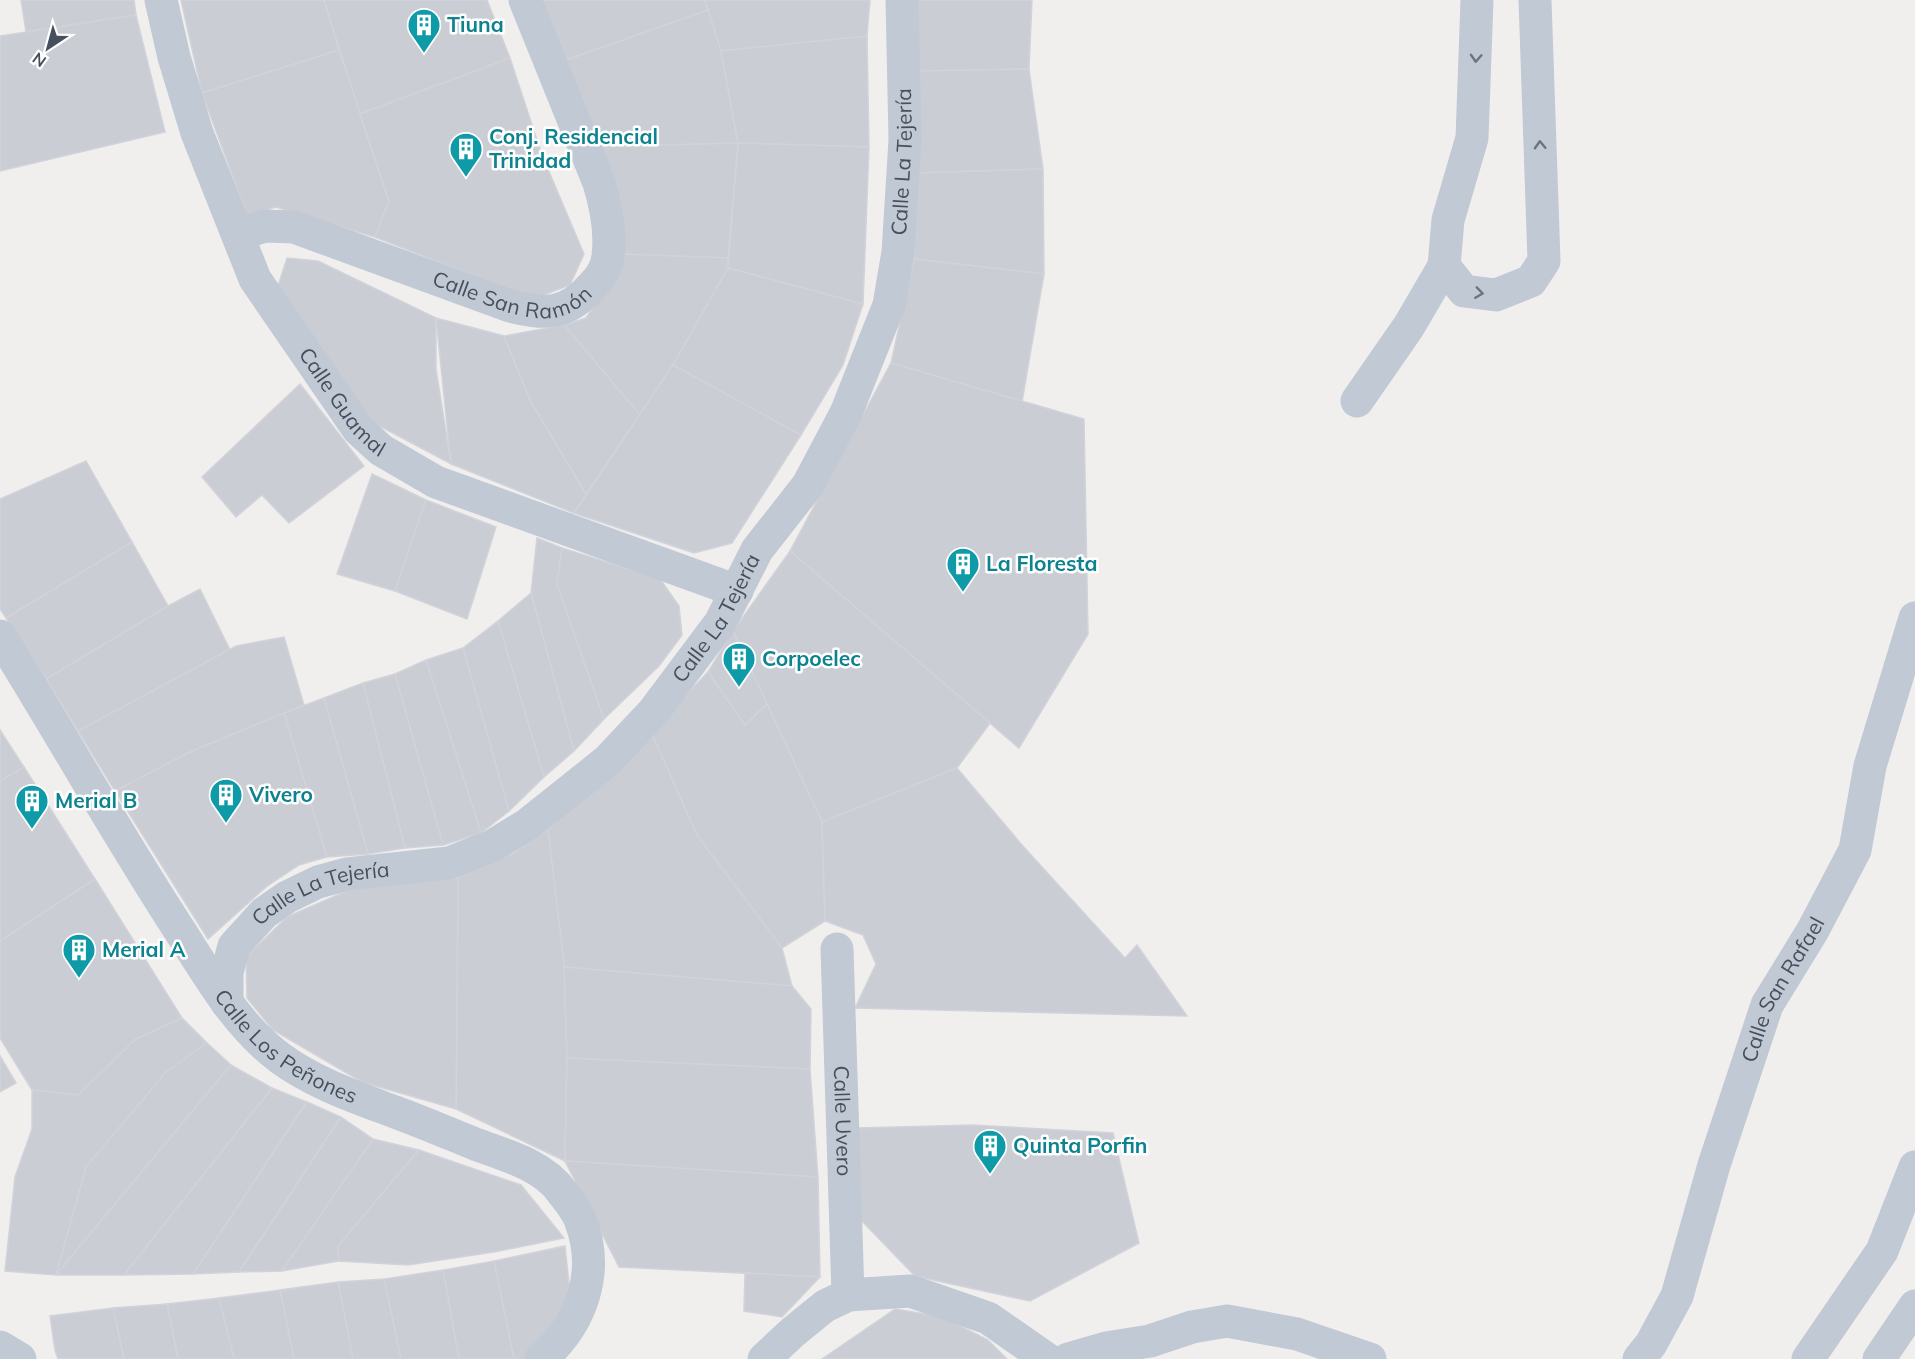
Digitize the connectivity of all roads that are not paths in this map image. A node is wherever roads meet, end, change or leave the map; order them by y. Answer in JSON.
{"nodes":[{"id":1,"x":162,"y":0,"type":"edge"},
{"id":2,"x":525,"y":0,"type":"edge"},
{"id":3,"x":902,"y":0,"type":"edge"},
{"id":4,"x":1478,"y":0,"type":"edge"},
{"id":5,"x":1535,"y":0,"type":"edge"},
{"id":6,"x":239,"y":234,"type":"junction"},
{"id":7,"x":1444,"y":266,"type":"junction"},
{"id":8,"x":1357,"y":401,"type":"dead end"},
{"id":9,"x":736,"y":591,"type":"junction"},
{"id":10,"x":1915,"y":618,"type":"edge"},
{"id":11,"x":0,"y":636,"type":"edge"},
{"id":12,"x":837,"y":949,"type":"dead end"},
{"id":13,"x":227,"y":1003,"type":"junction"},
{"id":14,"x":1915,"y":1167,"type":"edge"},
{"id":15,"x":848,"y":1295,"type":"junction"},
{"id":16,"x":1915,"y":1306,"type":"edge"},
{"id":17,"x":0,"y":1347,"type":"edge"},
{"id":18,"x":20,"y":1359,"type":"edge"},
{"id":19,"x":541,"y":1359,"type":"edge"},
{"id":20,"x":764,"y":1359,"type":"edge"},
{"id":21,"x":1047,"y":1359,"type":"edge"},
{"id":22,"x":1068,"y":1359,"type":"edge"},
{"id":23,"x":1370,"y":1359,"type":"edge"},
{"id":24,"x":1638,"y":1359,"type":"edge"},
{"id":25,"x":1808,"y":1359,"type":"edge"},
{"id":26,"x":1879,"y":1359,"type":"edge"}],
"edges":[{"from":1,"to":6,"type":"street","name":"Calle Guamal"},
{"from":2,"to":6,"type":"street","name":"Calle San Ramón"},
{"from":3,"to":9,"type":"street","name":"Calle La Tejería"},
{"from":4,"to":7,"type":"street","one_way":true},
{"from":7,"to":5,"type":"street","one_way":true},
{"from":6,"to":9,"type":"street","name":"Calle Guamal"},
{"from":7,"to":8,"type":"street"},
{"from":9,"to":13,"type":"street","name":"Calle La Tejería"},
{"from":10,"to":24,"type":"street","name":"Calle San Rafael"},
{"from":11,"to":13,"type":"street","name":"Calle Los Peñones"},
{"from":12,"to":15,"type":"street","name":"Calle Uvero"},
{"from":13,"to":19,"type":"street","name":"Calle Los Peñones"},
{"from":14,"to":25,"type":"street"},
{"from":15,"to":20,"type":"street"},
{"from":15,"to":21,"type":"street"},
{"from":16,"to":26,"type":"street"},
{"from":17,"to":18,"type":"street"},
{"from":22,"to":23,"type":"street"}]}
